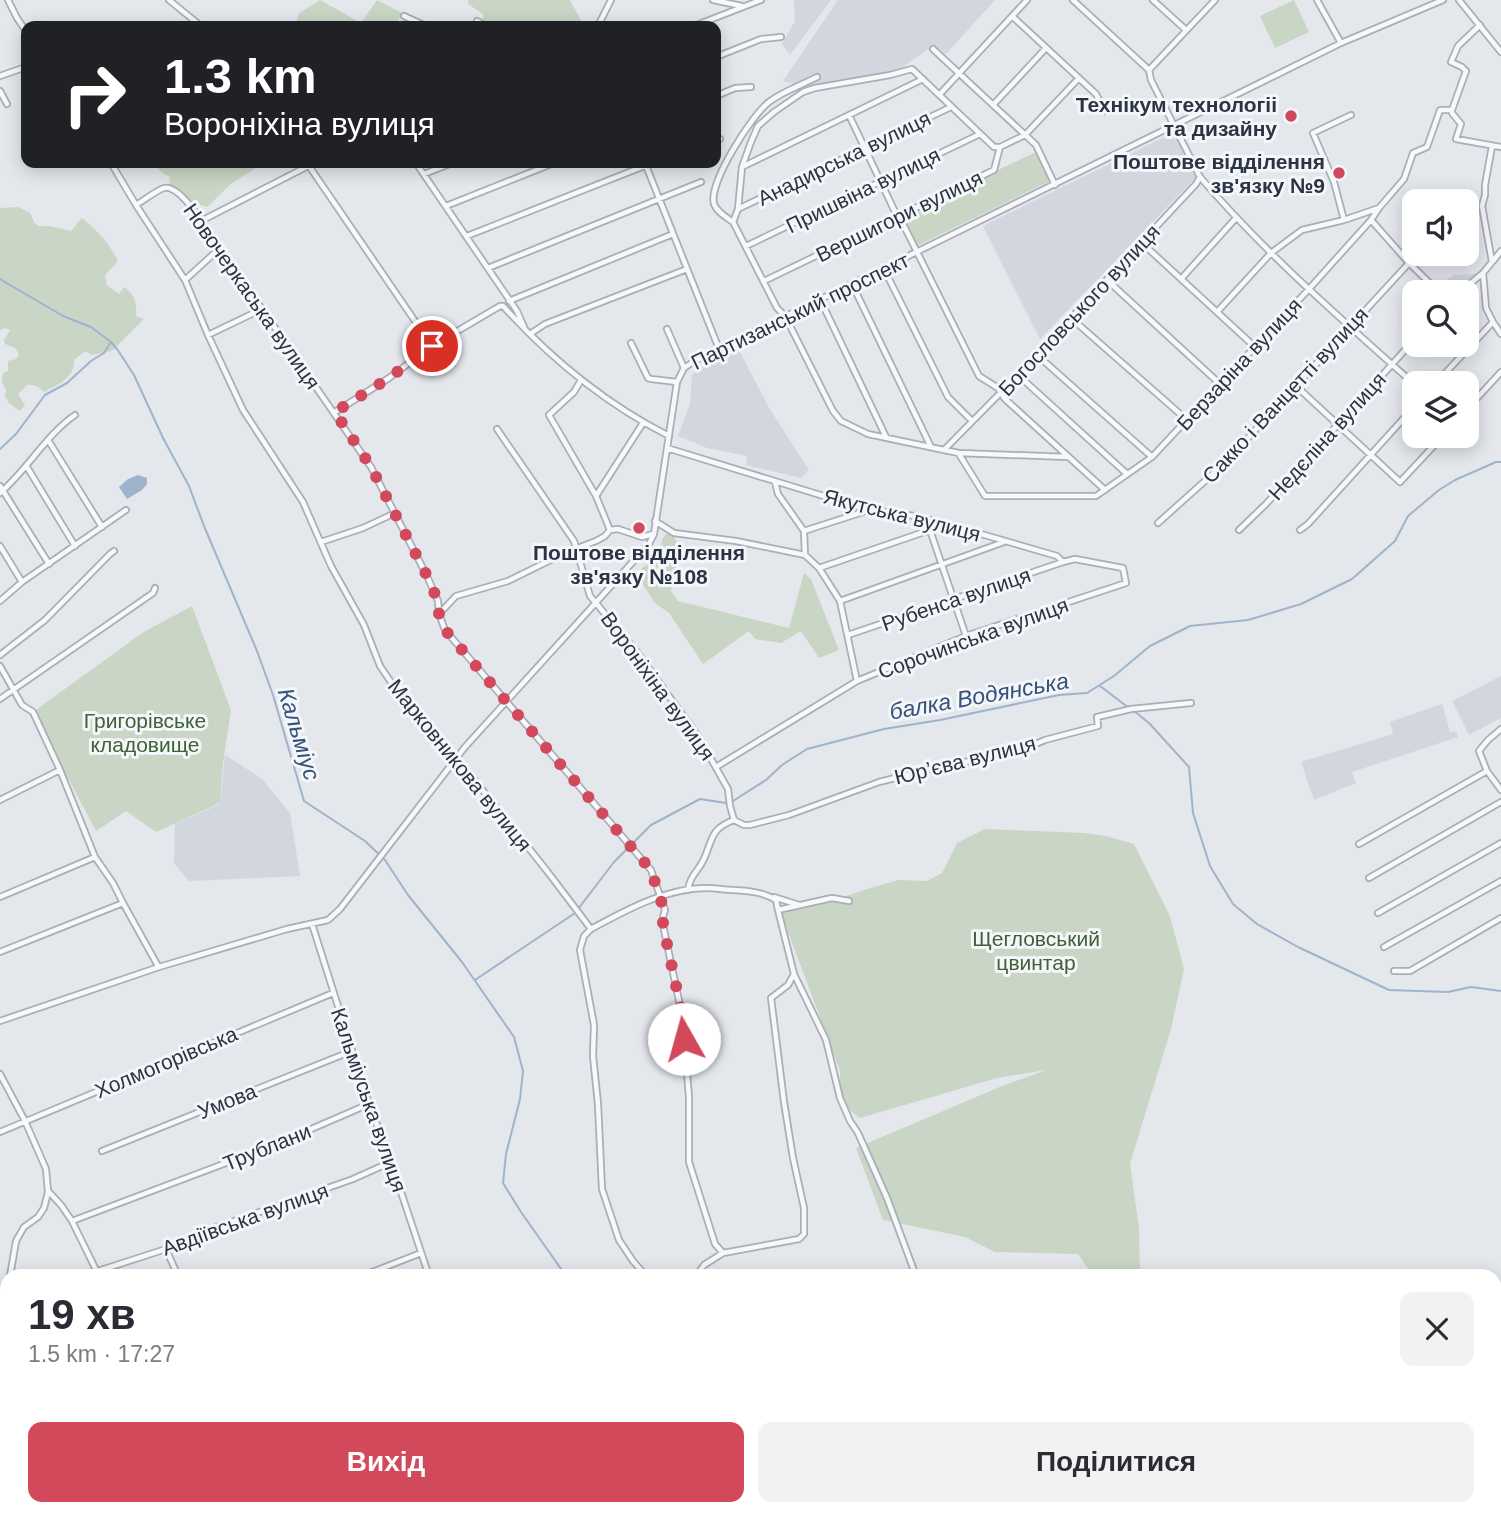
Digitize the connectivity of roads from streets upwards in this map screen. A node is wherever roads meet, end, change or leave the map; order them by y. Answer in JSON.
{"nodes":[{"id":1,"x":8,"y":0,"type":"edge"},
{"id":2,"x":169,"y":0,"type":"edge"},
{"id":3,"x":611,"y":0,"type":"edge"},
{"id":4,"x":713,"y":0,"type":"edge"},
{"id":5,"x":761,"y":0,"type":"edge"},
{"id":6,"x":1027,"y":0,"type":"edge"},
{"id":7,"x":1073,"y":0,"type":"edge"},
{"id":8,"x":1153,"y":0,"type":"edge"},
{"id":9,"x":1215,"y":0,"type":"edge"},
{"id":10,"x":1317,"y":0,"type":"edge"},
{"id":11,"x":1443,"y":0,"type":"edge"},
{"id":12,"x":1459,"y":0,"type":"edge"},
{"id":13,"x":743,"y":6,"type":"junction"},
{"id":14,"x":404,"y":16,"type":"dead end"},
{"id":15,"x":1012,"y":16,"type":"junction"},
{"id":16,"x":195,"y":21,"type":"edge"},
{"id":17,"x":415,"y":21,"type":"edge"},
{"id":18,"x":600,"y":21,"type":"edge"},
{"id":19,"x":706,"y":21,"type":"edge"},
{"id":20,"x":21,"y":24,"type":"edge"},
{"id":21,"x":1480,"y":25,"type":"junction"},
{"id":22,"x":1186,"y":30,"type":"junction"},
{"id":23,"x":781,"y":37,"type":"dead end"},
{"id":24,"x":1341,"y":43,"type":"junction"},
{"id":25,"x":1046,"y":48,"type":"junction"},
{"id":26,"x":933,"y":49,"type":"dead end"},
{"id":27,"x":1501,"y":52,"type":"edge"},
{"id":28,"x":721,"y":55,"type":"edge"},
{"id":29,"x":21,"y":69,"type":"edge"},
{"id":30,"x":1149,"y":70,"type":"junction"},
{"id":31,"x":959,"y":73,"type":"junction"},
{"id":32,"x":0,"y":76,"type":"edge"},
{"id":33,"x":817,"y":77,"type":"dead end"},
{"id":34,"x":1079,"y":78,"type":"junction"},
{"id":35,"x":923,"y":79,"type":"junction"},
{"id":36,"x":751,"y":87,"type":"dead end"},
{"id":37,"x":0,"y":91,"type":"edge"},
{"id":38,"x":721,"y":94,"type":"edge"},
{"id":39,"x":940,"y":94,"type":"junction"},
{"id":40,"x":7,"y":104,"type":"dead end"},
{"id":41,"x":993,"y":105,"type":"junction"},
{"id":42,"x":951,"y":107,"type":"junction"},
{"id":43,"x":1452,"y":110,"type":"junction"},
{"id":44,"x":1105,"y":111,"type":"dead end"},
{"id":45,"x":849,"y":115,"type":"junction"},
{"id":46,"x":1350,"y":115,"type":"dead end"},
{"id":47,"x":1175,"y":126,"type":"junction"},
{"id":48,"x":980,"y":134,"type":"junction"},
{"id":49,"x":1025,"y":135,"type":"junction"},
{"id":50,"x":1492,"y":146,"type":"junction"},
{"id":51,"x":1000,"y":147,"type":"junction"},
{"id":52,"x":1501,"y":147,"type":"edge"},
{"id":53,"x":865,"y":148,"type":"junction"},
{"id":54,"x":742,"y":167,"type":"junction"},
{"id":55,"x":114,"y":168,"type":"edge"},
{"id":56,"x":304,"y":168,"type":"edge"},
{"id":57,"x":315,"y":168,"type":"edge"},
{"id":58,"x":420,"y":168,"type":"edge"},
{"id":59,"x":439,"y":168,"type":"edge"},
{"id":60,"x":541,"y":168,"type":"edge"},
{"id":61,"x":635,"y":168,"type":"edge"},
{"id":62,"x":647,"y":168,"type":"edge"},
{"id":63,"x":424,"y":174,"type":"junction"},
{"id":64,"x":1200,"y":177,"type":"junction"},
{"id":65,"x":881,"y":181,"type":"junction"},
{"id":66,"x":701,"y":182,"type":"dead end"},
{"id":67,"x":1055,"y":185,"type":"junction"},
{"id":68,"x":659,"y":199,"type":"junction"},
{"id":69,"x":136,"y":205,"type":"junction"},
{"id":70,"x":446,"y":206,"type":"junction"},
{"id":71,"x":1379,"y":208,"type":"junction"},
{"id":72,"x":738,"y":209,"type":"junction"},
{"id":73,"x":899,"y":216,"type":"junction"},
{"id":74,"x":1236,"y":218,"type":"junction"},
{"id":75,"x":1344,"y":220,"type":"junction"},
{"id":76,"x":1371,"y":220,"type":"junction"},
{"id":77,"x":201,"y":221,"type":"junction"},
{"id":78,"x":733,"y":222,"type":"junction"},
{"id":79,"x":673,"y":234,"type":"junction"},
{"id":80,"x":467,"y":236,"type":"junction"},
{"id":81,"x":1142,"y":243,"type":"junction"},
{"id":82,"x":746,"y":246,"type":"junction"},
{"id":83,"x":220,"y":248,"type":"junction"},
{"id":84,"x":1501,"y":251,"type":"edge"},
{"id":85,"x":918,"y":252,"type":"junction"},
{"id":86,"x":1271,"y":253,"type":"junction"},
{"id":87,"x":1402,"y":255,"type":"edge"},
{"id":88,"x":1492,"y":262,"type":"junction"},
{"id":89,"x":1406,"y":266,"type":"edge"},
{"id":90,"x":1412,"y":266,"type":"edge"},
{"id":91,"x":488,"y":268,"type":"junction"},
{"id":92,"x":687,"y":269,"type":"junction"},
{"id":93,"x":884,"y":269,"type":"junction"},
{"id":94,"x":1483,"y":273,"type":"junction"},
{"id":95,"x":1181,"y":279,"type":"junction"},
{"id":96,"x":184,"y":280,"type":"junction"},
{"id":97,"x":1107,"y":280,"type":"junction"},
{"id":98,"x":1427,"y":280,"type":"edge"},
{"id":99,"x":1475,"y":280,"type":"edge"},
{"id":100,"x":764,"y":281,"type":"junction"},
{"id":101,"x":852,"y":284,"type":"junction"},
{"id":102,"x":1309,"y":289,"type":"junction"},
{"id":103,"x":820,"y":299,"type":"junction"},
{"id":104,"x":509,"y":301,"type":"junction"},
{"id":105,"x":262,"y":309,"type":"junction"},
{"id":106,"x":1217,"y":312,"type":"junction"},
{"id":107,"x":785,"y":316,"type":"junction"},
{"id":108,"x":1071,"y":318,"type":"junction"},
{"id":109,"x":1493,"y":322,"type":"junction"},
{"id":110,"x":1350,"y":327,"type":"junction"},
{"id":111,"x":667,"y":329,"type":"dead end"},
{"id":112,"x":528,"y":333,"type":"junction"},
{"id":113,"x":1501,"y":334,"type":"edge"},
{"id":114,"x":208,"y":335,"type":"junction"},
{"id":115,"x":631,"y":343,"type":"dead end"},
{"id":116,"x":432,"y":346,"type":"junction"},
{"id":117,"x":1255,"y":347,"type":"junction"},
{"id":118,"x":719,"y":349,"type":"junction"},
{"id":119,"x":1402,"y":354,"type":"edge"},
{"id":120,"x":1037,"y":355,"type":"junction"},
{"id":121,"x":1392,"y":365,"type":"junction"},
{"id":122,"x":684,"y":368,"type":"junction"},
{"id":123,"x":1447,"y":371,"type":"edge"},
{"id":124,"x":1501,"y":372,"type":"edge"},
{"id":125,"x":1402,"y":374,"type":"edge"},
{"id":126,"x":1018,"y":375,"type":"junction"},
{"id":127,"x":581,"y":380,"type":"junction"},
{"id":128,"x":677,"y":382,"type":"junction"},
{"id":129,"x":1220,"y":384,"type":"junction"},
{"id":130,"x":1296,"y":386,"type":"junction"},
{"id":131,"x":1001,"y":393,"type":"junction"},
{"id":132,"x":1479,"y":396,"type":"edge"},
{"id":133,"x":335,"y":412,"type":"junction"},
{"id":134,"x":75,"y":415,"type":"dead end"},
{"id":135,"x":1186,"y":420,"type":"junction"},
{"id":136,"x":1402,"y":420,"type":"edge"},
{"id":137,"x":972,"y":421,"type":"junction"},
{"id":138,"x":643,"y":423,"type":"junction"},
{"id":139,"x":1338,"y":424,"type":"junction"},
{"id":140,"x":497,"y":429,"type":"dead end"},
{"id":141,"x":669,"y":436,"type":"junction"},
{"id":142,"x":886,"y":438,"type":"junction"},
{"id":143,"x":48,"y":440,"type":"junction"},
{"id":144,"x":667,"y":448,"type":"junction"},
{"id":145,"x":932,"y":448,"type":"junction"},
{"id":146,"x":1432,"y":448,"type":"edge"},
{"id":147,"x":944,"y":450,"type":"junction"},
{"id":148,"x":959,"y":453,"type":"junction"},
{"id":149,"x":1371,"y":455,"type":"junction"},
{"id":150,"x":1068,"y":457,"type":"junction"},
{"id":151,"x":1152,"y":457,"type":"junction"},
{"id":152,"x":27,"y":467,"type":"junction"},
{"id":153,"x":1127,"y":474,"type":"junction"},
{"id":154,"x":775,"y":482,"type":"junction"},
{"id":155,"x":1,"y":490,"type":"edge"},
{"id":156,"x":1105,"y":490,"type":"junction"},
{"id":157,"x":596,"y":496,"type":"junction"},
{"id":158,"x":126,"y":510,"type":"dead end"},
{"id":159,"x":869,"y":510,"type":"junction"},
{"id":160,"x":394,"y":513,"type":"junction"},
{"id":161,"x":931,"y":520,"type":"junction"},
{"id":162,"x":655,"y":522,"type":"junction"},
{"id":163,"x":1157,"y":523,"type":"dead end"},
{"id":164,"x":102,"y":527,"type":"junction"},
{"id":165,"x":610,"y":530,"type":"junction"},
{"id":166,"x":930,"y":530,"type":"junction"},
{"id":167,"x":1239,"y":530,"type":"dead end"},
{"id":168,"x":1300,"y":530,"type":"dead end"},
{"id":169,"x":804,"y":531,"type":"junction"},
{"id":170,"x":654,"y":534,"type":"junction"},
{"id":171,"x":1005,"y":541,"type":"junction"},
{"id":172,"x":320,"y":542,"type":"junction"},
{"id":173,"x":0,"y":546,"type":"edge"},
{"id":174,"x":75,"y":546,"type":"junction"},
{"id":175,"x":576,"y":549,"type":"junction"},
{"id":176,"x":114,"y":551,"type":"dead end"},
{"id":177,"x":805,"y":555,"type":"junction"},
{"id":178,"x":1063,"y":562,"type":"junction"},
{"id":179,"x":49,"y":564,"type":"junction"},
{"id":180,"x":942,"y":565,"type":"junction"},
{"id":181,"x":819,"y":568,"type":"junction"},
{"id":182,"x":22,"y":582,"type":"junction"},
{"id":183,"x":1126,"y":583,"type":"joint"},
{"id":184,"x":155,"y":588,"type":"dead end"},
{"id":185,"x":954,"y":600,"type":"junction"},
{"id":186,"x":0,"y":601,"type":"edge"},
{"id":187,"x":840,"y":601,"type":"junction"},
{"id":188,"x":597,"y":603,"type":"junction"},
{"id":189,"x":439,"y":614,"type":"junction"},
{"id":190,"x":848,"y":635,"type":"junction"},
{"id":191,"x":966,"y":636,"type":"junction"},
{"id":192,"x":0,"y":655,"type":"edge"},
{"id":193,"x":0,"y":666,"type":"edge"},
{"id":194,"x":857,"y":681,"type":"junction"},
{"id":195,"x":13,"y":690,"type":"junction"},
{"id":196,"x":0,"y":699,"type":"edge"},
{"id":197,"x":507,"y":702,"type":"junction"},
{"id":198,"x":1191,"y":703,"type":"dead end"},
{"id":199,"x":1501,"y":729,"type":"edge"},
{"id":200,"x":457,"y":758,"type":"junction"},
{"id":201,"x":716,"y":767,"type":"junction"},
{"id":202,"x":61,"y":771,"type":"junction"},
{"id":203,"x":1487,"y":771,"type":"junction"},
{"id":204,"x":1501,"y":790,"type":"edge"},
{"id":205,"x":0,"y":800,"type":"edge"},
{"id":206,"x":1501,"y":802,"type":"edge"},
{"id":207,"x":734,"y":820,"type":"junction"},
{"id":208,"x":1501,"y":843,"type":"edge"},
{"id":209,"x":1359,"y":844,"type":"dead end"},
{"id":210,"x":95,"y":857,"type":"junction"},
{"id":211,"x":1369,"y":878,"type":"dead end"},
{"id":212,"x":1501,"y":881,"type":"edge"},
{"id":213,"x":688,"y":890,"type":"junction"},
{"id":214,"x":767,"y":895,"type":"junction"},
{"id":215,"x":0,"y":897,"type":"edge"},
{"id":216,"x":660,"y":898,"type":"junction"},
{"id":217,"x":849,"y":901,"type":"dead end"},
{"id":218,"x":123,"y":903,"type":"junction"},
{"id":219,"x":801,"y":905,"type":"junction"},
{"id":220,"x":778,"y":910,"type":"junction"},
{"id":221,"x":1378,"y":913,"type":"dead end"},
{"id":222,"x":1501,"y":918,"type":"edge"},
{"id":223,"x":312,"y":924,"type":"junction"},
{"id":224,"x":591,"y":929,"type":"junction"},
{"id":225,"x":1384,"y":947,"type":"dead end"},
{"id":226,"x":0,"y":952,"type":"edge"},
{"id":227,"x":159,"y":967,"type":"junction"},
{"id":228,"x":1394,"y":971,"type":"dead end"},
{"id":229,"x":794,"y":974,"type":"junction"},
{"id":230,"x":333,"y":993,"type":"junction"},
{"id":231,"x":0,"y":1021,"type":"edge"},
{"id":232,"x":352,"y":1051,"type":"junction"},
{"id":233,"x":0,"y":1074,"type":"edge"},
{"id":234,"x":369,"y":1104,"type":"junction"},
{"id":235,"x":25,"y":1121,"type":"junction"},
{"id":236,"x":0,"y":1132,"type":"edge"},
{"id":237,"x":102,"y":1151,"type":"dead end"},
{"id":238,"x":391,"y":1162,"type":"junction"},
{"id":239,"x":48,"y":1192,"type":"junction"},
{"id":240,"x":72,"y":1221,"type":"junction"},
{"id":241,"x":166,"y":1249,"type":"junction"},
{"id":242,"x":421,"y":1253,"type":"junction"},
{"id":243,"x":723,"y":1253,"type":"junction"},
{"id":244,"x":11,"y":1269,"type":"edge"},
{"id":245,"x":96,"y":1269,"type":"edge"},
{"id":246,"x":112,"y":1269,"type":"edge"},
{"id":247,"x":175,"y":1269,"type":"edge"},
{"id":248,"x":380,"y":1269,"type":"edge"},
{"id":249,"x":427,"y":1269,"type":"edge"},
{"id":250,"x":640,"y":1269,"type":"edge"},
{"id":251,"x":701,"y":1269,"type":"edge"},
{"id":252,"x":913,"y":1269,"type":"edge"}],
"edges":[{"from":1,"to":20,"type":"street"},
{"from":2,"to":16,"type":"street"},
{"from":3,"to":18,"type":"street"},
{"from":4,"to":13,"type":"street"},
{"from":5,"to":13,"type":"street"},
{"from":6,"to":15,"type":"street"},
{"from":7,"to":30,"type":"street"},
{"from":8,"to":22,"type":"street"},
{"from":9,"to":22,"type":"street"},
{"from":10,"to":24,"type":"street"},
{"from":11,"to":24,"type":"street","name":"Партизанський проспект"},
{"from":12,"to":21,"type":"street"},
{"from":13,"to":19,"type":"street"},
{"from":14,"to":17,"type":"street"},
{"from":15,"to":25,"type":"street"},
{"from":15,"to":31,"type":"street"},
{"from":21,"to":27,"type":"street"},
{"from":21,"to":43,"type":"street"},
{"from":22,"to":30,"type":"street"},
{"from":23,"to":28,"type":"street"},
{"from":24,"to":47,"type":"street","name":"Партизанський проспект"},
{"from":25,"to":34,"type":"street"},
{"from":25,"to":41,"type":"street"},
{"from":26,"to":31,"type":"street"},
{"from":29,"to":32,"type":"street"},
{"from":30,"to":47,"type":"street"},
{"from":31,"to":39,"type":"street"},
{"from":31,"to":41,"type":"street"},
{"from":33,"to":78,"type":"street"},
{"from":34,"to":44,"type":"street"},
{"from":34,"to":49,"type":"street","name":"Вершигори вулиця"},
{"from":35,"to":39,"type":"street"},
{"from":35,"to":45,"type":"street"},
{"from":35,"to":54,"type":"street"},
{"from":36,"to":38,"type":"street"},
{"from":37,"to":40,"type":"street"},
{"from":39,"to":42,"type":"street"},
{"from":41,"to":49,"type":"street"},
{"from":42,"to":48,"type":"street"},
{"from":42,"to":53,"type":"street","name":"Анадирська вулиця"},
{"from":43,"to":50,"type":"street"},
{"from":43,"to":71,"type":"street","name":"Берзаріна вулиця"},
{"from":45,"to":53,"type":"street"},
{"from":45,"to":54,"type":"street"},
{"from":46,"to":75,"type":"street"},
{"from":47,"to":64,"type":"street"},
{"from":47,"to":67,"type":"street","name":"Партизанський проспект"},
{"from":48,"to":51,"type":"street"},
{"from":48,"to":65,"type":"street","name":"Пришвіна вулиця"},
{"from":49,"to":51,"type":"street","name":"Вершигори вулиця"},
{"from":49,"to":67,"type":"street"},
{"from":50,"to":52,"type":"street"},
{"from":50,"to":88,"type":"street"},
{"from":51,"to":73,"type":"street","name":"Вершигори вулиця"},
{"from":53,"to":65,"type":"street"},
{"from":53,"to":72,"type":"street","name":"Анадирська вулиця"},
{"from":54,"to":72,"type":"street"},
{"from":55,"to":69,"type":"street","name":"Марковникова вулиця"},
{"from":56,"to":77,"type":"street"},
{"from":57,"to":116,"type":"street"},
{"from":58,"to":63,"type":"street"},
{"from":59,"to":63,"type":"street"},
{"from":60,"to":70,"type":"street"},
{"from":61,"to":80,"type":"street"},
{"from":62,"to":68,"type":"street"},
{"from":63,"to":70,"type":"street"},
{"from":64,"to":74,"type":"street"},
{"from":64,"to":81,"type":"street","name":"Богословського вулиця"},
{"from":65,"to":73,"type":"street"},
{"from":65,"to":82,"type":"street","name":"Пришвіна вулиця"},
{"from":66,"to":68,"type":"street"},
{"from":67,"to":85,"type":"street","name":"Партизанський проспект"},
{"from":68,"to":79,"type":"street"},
{"from":68,"to":91,"type":"street"},
{"from":69,"to":77,"type":"street","name":"Новочеркаська вулиця"},
{"from":69,"to":96,"type":"street","name":"Марковникова вулиця"},
{"from":70,"to":80,"type":"street"},
{"from":71,"to":75,"type":"street"},
{"from":71,"to":76,"type":"street","name":"Берзаріна вулиця"},
{"from":72,"to":78,"type":"street"},
{"from":73,"to":85,"type":"street"},
{"from":73,"to":100,"type":"street","name":"Вершигори вулиця"},
{"from":74,"to":86,"type":"street"},
{"from":74,"to":95,"type":"street"},
{"from":75,"to":86,"type":"street"},
{"from":76,"to":87,"type":"street"},
{"from":76,"to":102,"type":"street","name":"Берзаріна вулиця"},
{"from":77,"to":83,"type":"street","name":"Новочеркаська вулиця"},
{"from":78,"to":82,"type":"street"},
{"from":79,"to":92,"type":"street"},
{"from":79,"to":104,"type":"street"},
{"from":80,"to":91,"type":"street"},
{"from":81,"to":95,"type":"street"},
{"from":81,"to":97,"type":"street","name":"Богословського вулиця"},
{"from":82,"to":100,"type":"street"},
{"from":83,"to":96,"type":"street"},
{"from":83,"to":105,"type":"street","name":"Новочеркаська вулиця"},
{"from":84,"to":88,"type":"street"},
{"from":85,"to":93,"type":"street","name":"Партизанський проспект"},
{"from":85,"to":131,"type":"street"},
{"from":86,"to":102,"type":"street"},
{"from":86,"to":106,"type":"street"},
{"from":88,"to":94,"type":"street"},
{"from":89,"to":110,"type":"street","name":"Сакко і Ванцетті вулиця"},
{"from":90,"to":98,"type":"street"},
{"from":91,"to":104,"type":"street"},
{"from":92,"to":112,"type":"street"},
{"from":92,"to":118,"type":"street"},
{"from":93,"to":101,"type":"street","name":"Партизанський проспект"},
{"from":93,"to":137,"type":"street"},
{"from":94,"to":99,"type":"street"},
{"from":94,"to":109,"type":"street"},
{"from":95,"to":106,"type":"street"},
{"from":96,"to":114,"type":"street","name":"Марковникова вулиця"},
{"from":97,"to":108,"type":"street","name":"Богословського вулиця"},
{"from":97,"to":129,"type":"street"},
{"from":100,"to":107,"type":"street"},
{"from":101,"to":103,"type":"street","name":"Партизанський проспект"},
{"from":101,"to":145,"type":"street"},
{"from":102,"to":110,"type":"street"},
{"from":102,"to":117,"type":"street","name":"Берзаріна вулиця"},
{"from":103,"to":107,"type":"street","name":"Партизанський проспект"},
{"from":103,"to":142,"type":"street"},
{"from":104,"to":112,"type":"street"},
{"from":105,"to":114,"type":"street"},
{"from":105,"to":133,"type":"street","name":"Новочеркаська вулиця"},
{"from":106,"to":117,"type":"street"},
{"from":107,"to":118,"type":"street","name":"Партизанський проспект"},
{"from":107,"to":142,"type":"street"},
{"from":108,"to":120,"type":"street","name":"Богословського вулиця"},
{"from":108,"to":135,"type":"street"},
{"from":109,"to":113,"type":"street"},
{"from":109,"to":123,"type":"street"},
{"from":110,"to":121,"type":"street"},
{"from":110,"to":130,"type":"street","name":"Сакко і Ванцетті вулиця"},
{"from":111,"to":122,"type":"street"},
{"from":112,"to":116,"type":"street"},
{"from":112,"to":127,"type":"street"},
{"from":114,"to":172,"type":"street","name":"Марковникова вулиця"},
{"from":115,"to":128,"type":"street"},
{"from":116,"to":133,"type":"street"},
{"from":117,"to":129,"type":"street","name":"Берзаріна вулиця"},
{"from":118,"to":122,"type":"street","name":"Партизанський проспект"},
{"from":119,"to":121,"type":"street","name":"Недєліна вулиця"},
{"from":120,"to":126,"type":"street","name":"Богословського вулиця"},
{"from":120,"to":151,"type":"street"},
{"from":121,"to":125,"type":"street"},
{"from":121,"to":139,"type":"street","name":"Недєліна вулиця"},
{"from":122,"to":128,"type":"street","name":"Партизанський проспект"},
{"from":124,"to":132,"type":"street"},
{"from":126,"to":131,"type":"street","name":"Богословського вулиця"},
{"from":126,"to":153,"type":"street"},
{"from":127,"to":138,"type":"street"},
{"from":127,"to":157,"type":"street"},
{"from":128,"to":141,"type":"street","name":"Партизанський проспект"},
{"from":129,"to":135,"type":"street","name":"Берзаріна вулиця"},
{"from":130,"to":139,"type":"street"},
{"from":130,"to":163,"type":"street","name":"Сакко і Ванцетті вулиця"},
{"from":131,"to":137,"type":"street","name":"Богословського вулиця"},
{"from":131,"to":150,"type":"street"},
{"from":133,"to":160,"type":"street","name":"Новочеркаська вулиця"},
{"from":134,"to":143,"type":"street"},
{"from":135,"to":151,"type":"street","name":"Берзаріна вулиця"},
{"from":136,"to":149,"type":"street"},
{"from":137,"to":147,"type":"street","name":"Богословського вулиця"},
{"from":138,"to":141,"type":"street"},
{"from":138,"to":157,"type":"street"},
{"from":139,"to":149,"type":"street"},
{"from":139,"to":167,"type":"street","name":"Недєліна вулиця"},
{"from":140,"to":175,"type":"street","name":"Вороніхіна вулиця"},
{"from":141,"to":144,"type":"street","name":"Партизанський проспект"},
{"from":142,"to":145,"type":"street"},
{"from":143,"to":152,"type":"street"},
{"from":143,"to":164,"type":"street"},
{"from":144,"to":154,"type":"street","name":"Якутська вулиця"},
{"from":144,"to":162,"type":"street","name":"Партизанський проспект"},
{"from":145,"to":147,"type":"street"},
{"from":146,"to":149,"type":"street"},
{"from":147,"to":148,"type":"street"},
{"from":148,"to":150,"type":"street"},
{"from":148,"to":156,"type":"street","name":"Берзаріна вулиця"},
{"from":149,"to":168,"type":"street"},
{"from":150,"to":156,"type":"street"},
{"from":151,"to":153,"type":"street","name":"Берзаріна вулиця"},
{"from":152,"to":155,"type":"street"},
{"from":152,"to":174,"type":"street"},
{"from":153,"to":156,"type":"street","name":"Берзаріна вулиця"},
{"from":154,"to":159,"type":"street","name":"Якутська вулиця"},
{"from":154,"to":169,"type":"street"},
{"from":155,"to":179,"type":"street"},
{"from":157,"to":165,"type":"street"},
{"from":158,"to":164,"type":"street"},
{"from":159,"to":161,"type":"street","name":"Якутська вулиця"},
{"from":159,"to":169,"type":"street"},
{"from":160,"to":172,"type":"street"},
{"from":160,"to":189,"type":"street","name":"Новочеркаська вулиця"},
{"from":161,"to":166,"type":"street"},
{"from":161,"to":171,"type":"street","name":"Якутська вулиця"},
{"from":162,"to":170,"type":"street","name":"Партизанський проспект"},
{"from":162,"to":177,"type":"street"},
{"from":164,"to":174,"type":"street"},
{"from":165,"to":170,"type":"street"},
{"from":165,"to":175,"type":"street"},
{"from":166,"to":180,"type":"street"},
{"from":166,"to":181,"type":"street"},
{"from":169,"to":177,"type":"street"},
{"from":170,"to":188,"type":"street"},
{"from":171,"to":178,"type":"street","name":"Якутська вулиця"},
{"from":171,"to":180,"type":"street"},
{"from":172,"to":200,"type":"street","name":"Марковникова вулиця"},
{"from":173,"to":182,"type":"street"},
{"from":174,"to":179,"type":"street"},
{"from":175,"to":188,"type":"street","name":"Вороніхіна вулиця"},
{"from":175,"to":189,"type":"street"},
{"from":176,"to":192,"type":"street"},
{"from":177,"to":181,"type":"street"},
{"from":178,"to":183,"type":"street","name":"Якутська вулиця"},
{"from":178,"to":185,"type":"street","name":"Рубенса вулиця"},
{"from":179,"to":182,"type":"street"},
{"from":180,"to":185,"type":"street"},
{"from":180,"to":187,"type":"street"},
{"from":181,"to":187,"type":"street"},
{"from":182,"to":186,"type":"street"},
{"from":183,"to":191,"type":"street","name":"Сорочинська вулиця"},
{"from":184,"to":195,"type":"street"},
{"from":185,"to":190,"type":"street","name":"Рубенса вулиця"},
{"from":185,"to":191,"type":"street"},
{"from":187,"to":190,"type":"street"},
{"from":188,"to":197,"type":"street"},
{"from":188,"to":201,"type":"street","name":"Вороніхіна вулиця"},
{"from":189,"to":197,"type":"street","name":"Новочеркаська вулиця"},
{"from":190,"to":194,"type":"street"},
{"from":191,"to":194,"type":"street","name":"Сорочинська вулиця"},
{"from":193,"to":195,"type":"street"},
{"from":194,"to":201,"type":"street","name":"Сорочинська вулиця"},
{"from":195,"to":196,"type":"street"},
{"from":195,"to":202,"type":"street"},
{"from":197,"to":200,"type":"street"},
{"from":197,"to":216,"type":"street","name":"Новочеркаська вулиця"},
{"from":198,"to":207,"type":"street","name":"Юр’єва вулиця"},
{"from":199,"to":203,"type":"street"},
{"from":200,"to":223,"type":"street"},
{"from":200,"to":224,"type":"street","name":"Марковникова вулиця"},
{"from":201,"to":207,"type":"street","name":"Вороніхіна вулиця"},
{"from":202,"to":205,"type":"street"},
{"from":202,"to":210,"type":"street"},
{"from":203,"to":204,"type":"street"},
{"from":203,"to":209,"type":"street"},
{"from":206,"to":211,"type":"street"},
{"from":207,"to":213,"type":"street"},
{"from":208,"to":221,"type":"street"},
{"from":210,"to":215,"type":"street"},
{"from":210,"to":218,"type":"street"},
{"from":212,"to":225,"type":"street"},
{"from":213,"to":214,"type":"street"},
{"from":213,"to":216,"type":"street"},
{"from":214,"to":219,"type":"street"},
{"from":214,"to":220,"type":"street"},
{"from":216,"to":224,"type":"street"},
{"from":216,"to":243,"type":"street","name":"Новочеркаська вулиця"},
{"from":217,"to":219,"type":"street"},
{"from":218,"to":226,"type":"street"},
{"from":218,"to":227,"type":"street"},
{"from":219,"to":220,"type":"street"},
{"from":220,"to":229,"type":"street"},
{"from":222,"to":228,"type":"street"},
{"from":223,"to":227,"type":"street"},
{"from":223,"to":230,"type":"street","name":"Кальміуська вулиця"},
{"from":224,"to":250,"type":"street"},
{"from":227,"to":231,"type":"street"},
{"from":229,"to":243,"type":"street"},
{"from":229,"to":252,"type":"street"},
{"from":230,"to":232,"type":"street","name":"Кальміуська вулиця"},
{"from":230,"to":235,"type":"street","name":"Холмогорівська"},
{"from":232,"to":234,"type":"street","name":"Кальміуська вулиця"},
{"from":232,"to":237,"type":"street","name":"Умова"},
{"from":233,"to":235,"type":"street","name":"Авдіївська вулиця"},
{"from":234,"to":238,"type":"street","name":"Кальміуська вулиця"},
{"from":234,"to":240,"type":"street","name":"Трублани"},
{"from":235,"to":236,"type":"street","name":"Холмогорівська"},
{"from":235,"to":239,"type":"street","name":"Авдіївська вулиця"},
{"from":238,"to":241,"type":"street","name":"Авдіївська вулиця"},
{"from":238,"to":242,"type":"street","name":"Кальміуська вулиця"},
{"from":239,"to":240,"type":"street","name":"Авдіївська вулиця"},
{"from":239,"to":244,"type":"street"},
{"from":240,"to":245,"type":"street","name":"Авдіївська вулиця"},
{"from":241,"to":246,"type":"street","name":"Авдіївська вулиця"},
{"from":241,"to":247,"type":"street"},
{"from":242,"to":248,"type":"street"},
{"from":242,"to":249,"type":"street","name":"Кальміуська вулиця"},
{"from":243,"to":251,"type":"street"}]}
